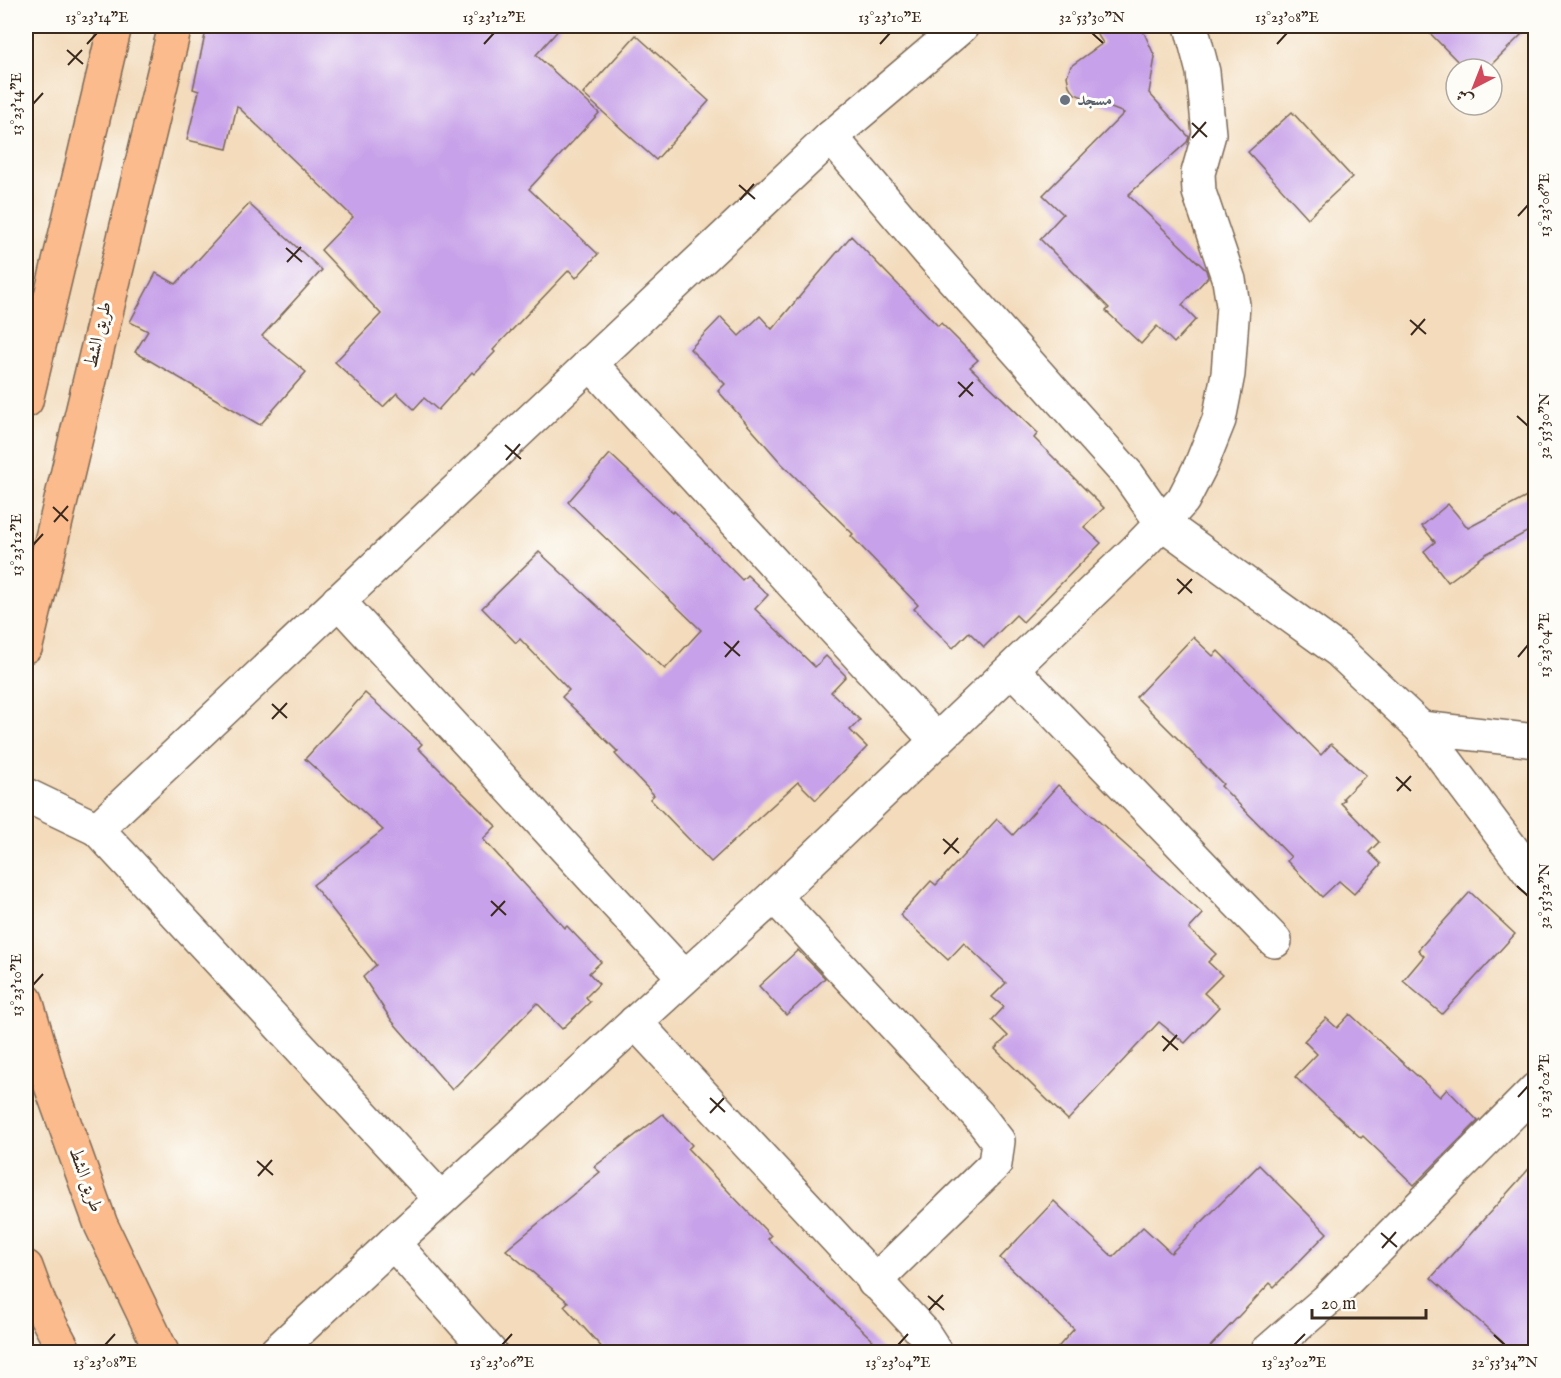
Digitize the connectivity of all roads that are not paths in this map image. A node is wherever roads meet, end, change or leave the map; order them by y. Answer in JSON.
{"nodes":[{"id":1,"x":115,"y":26,"type":"edge"},
{"id":2,"x":175,"y":26,"type":"edge"},
{"id":3,"x":962,"y":26,"type":"edge"},
{"id":4,"x":1191,"y":26,"type":"edge"},
{"id":5,"x":831,"y":137,"type":"junction"},
{"id":6,"x":590,"y":363,"type":"junction"},
{"id":7,"x":26,"y":400,"type":"edge"},
{"id":8,"x":1162,"y":523,"type":"junction"},
{"id":9,"x":338,"y":601,"type":"junction"},
{"id":10,"x":26,"y":646,"type":"edge"},
{"id":11,"x":1012,"y":669,"type":"junction"},
{"id":12,"x":1421,"y":728,"type":"junction"},
{"id":13,"x":937,"y":741,"type":"junction"},
{"id":14,"x":1536,"y":741,"type":"edge"},
{"id":15,"x":26,"y":795,"type":"edge"},
{"id":16,"x":97,"y":829,"type":"junction"},
{"id":17,"x":1536,"y":881,"type":"edge"},
{"id":18,"x":774,"y":896,"type":"junction"},
{"id":19,"x":1275,"y":941,"type":"dead end"},
{"id":20,"x":684,"y":977,"type":"junction"},
{"id":21,"x":26,"y":1000,"type":"edge"},
{"id":22,"x":635,"y":1022,"type":"junction"},
{"id":23,"x":1536,"y":1089,"type":"edge"},
{"id":24,"x":441,"y":1199,"type":"junction"},
{"id":25,"x":393,"y":1243,"type":"junction"},
{"id":26,"x":26,"y":1267,"type":"edge"},
{"id":27,"x":874,"y":1282,"type":"junction"},
{"id":28,"x":65,"y":1353,"type":"edge"},
{"id":29,"x":162,"y":1353,"type":"edge"},
{"id":30,"x":276,"y":1353,"type":"edge"},
{"id":31,"x":490,"y":1353,"type":"edge"},
{"id":32,"x":936,"y":1353,"type":"edge"},
{"id":33,"x":1268,"y":1353,"type":"edge"}],
"edges":[{"from":1,"to":7,"type":"highway"},
{"from":2,"to":10,"type":"highway","name":"طريق الشط"},
{"from":3,"to":5,"type":"street"},
{"from":4,"to":8,"type":"street"},
{"from":5,"to":6,"type":"street"},
{"from":5,"to":8,"type":"street"},
{"from":6,"to":9,"type":"street"},
{"from":6,"to":13,"type":"street"},
{"from":8,"to":11,"type":"street"},
{"from":8,"to":12,"type":"street"},
{"from":9,"to":16,"type":"street"},
{"from":9,"to":20,"type":"street"},
{"from":11,"to":13,"type":"street"},
{"from":11,"to":19,"type":"street"},
{"from":12,"to":14,"type":"street"},
{"from":12,"to":17,"type":"street"},
{"from":13,"to":18,"type":"street"},
{"from":15,"to":16,"type":"street"},
{"from":16,"to":24,"type":"street"},
{"from":18,"to":20,"type":"street"},
{"from":18,"to":27,"type":"street"},
{"from":20,"to":22,"type":"street"},
{"from":21,"to":29,"type":"highway","name":"طريق الشط"},
{"from":22,"to":24,"type":"street"},
{"from":22,"to":27,"type":"street"},
{"from":23,"to":33,"type":"street"},
{"from":24,"to":25,"type":"street"},
{"from":25,"to":30,"type":"street"},
{"from":25,"to":31,"type":"street"},
{"from":26,"to":28,"type":"highway"},
{"from":27,"to":32,"type":"street"}]}
